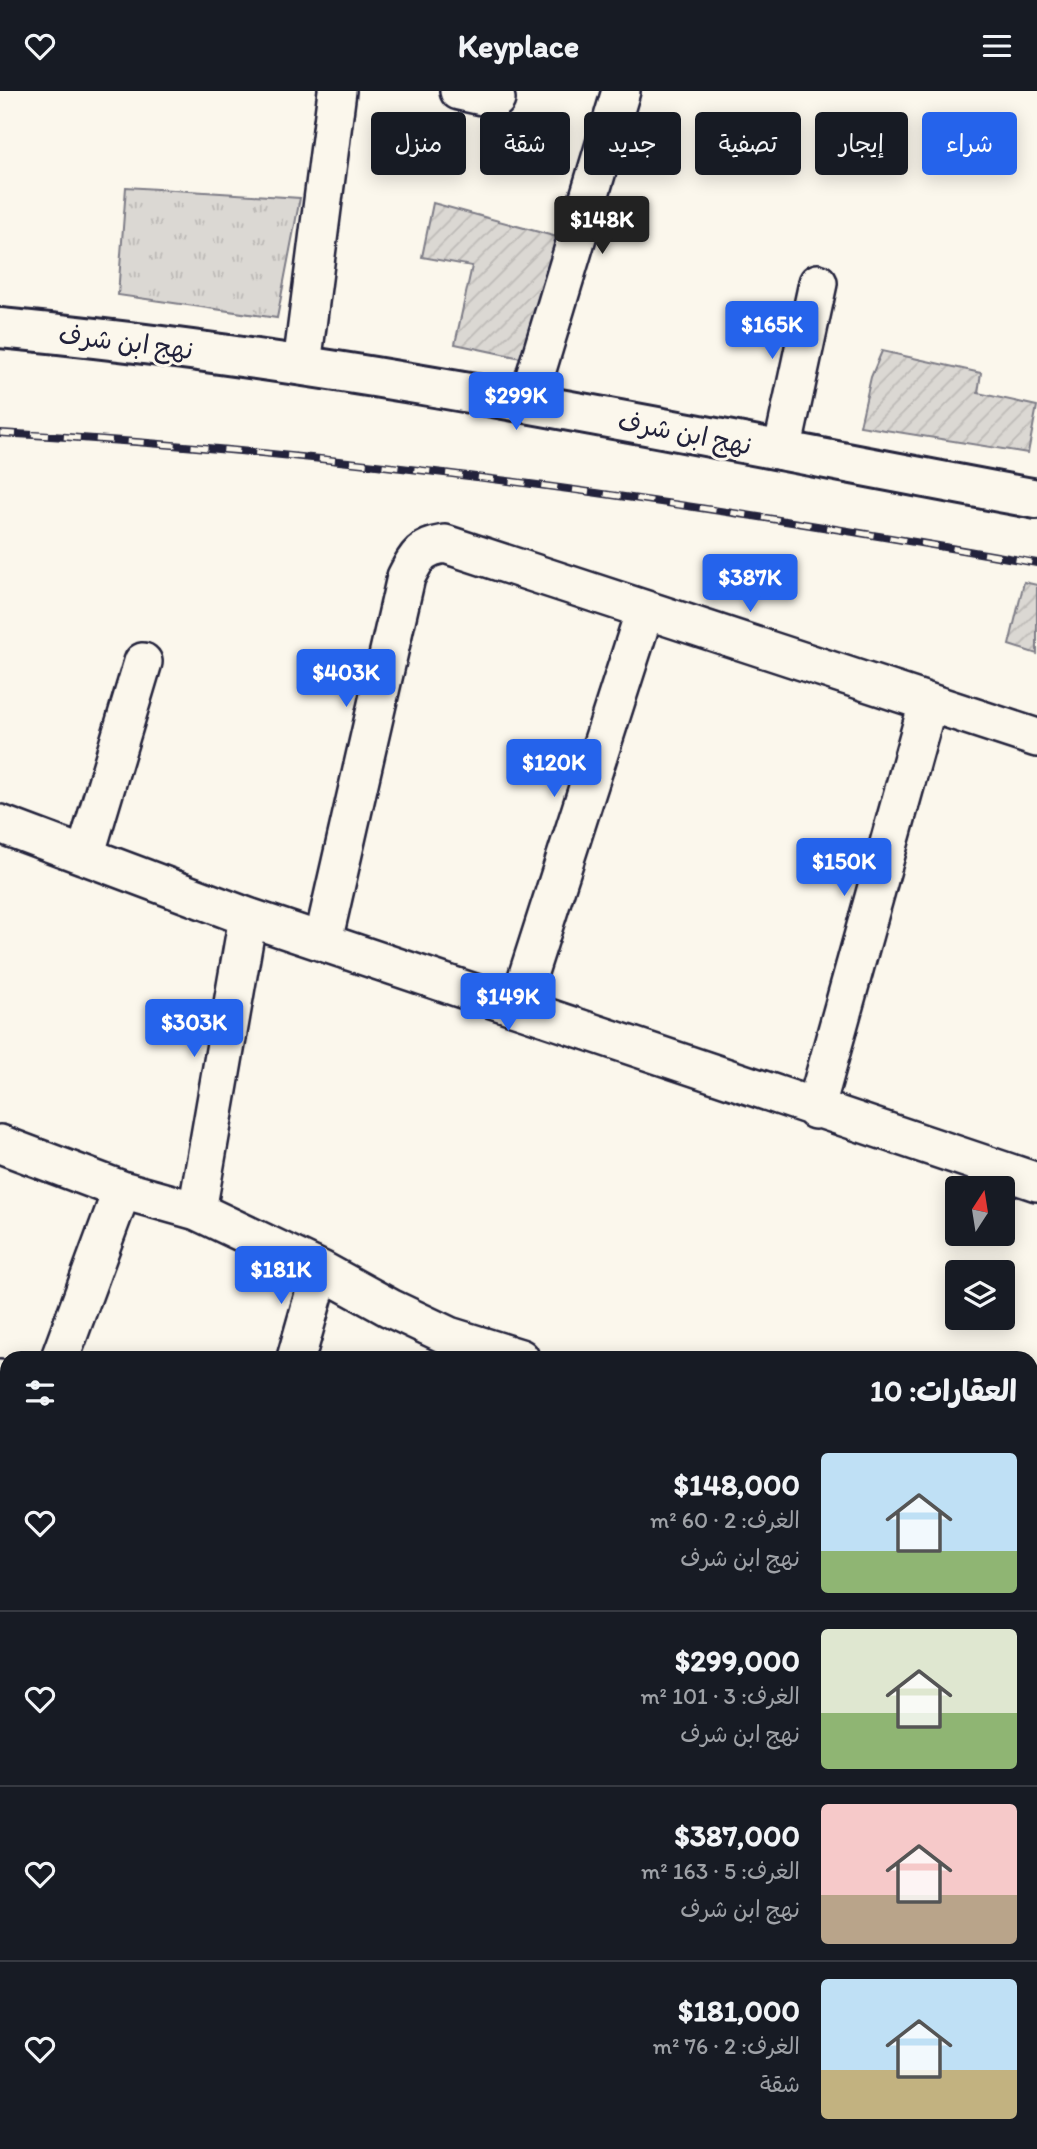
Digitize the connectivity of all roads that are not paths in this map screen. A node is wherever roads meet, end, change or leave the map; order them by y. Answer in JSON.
{"nodes":[{"id":1,"x":337,"y":91,"type":"edge"},
{"id":2,"x":459,"y":91,"type":"edge"},
{"id":3,"x":621,"y":91,"type":"edge"},
{"id":4,"x":496,"y":99,"type":"dead end"},
{"id":5,"x":818,"y":282,"type":"dead end"},
{"id":6,"x":0,"y":328,"type":"edge"},
{"id":7,"x":302,"y":365,"type":"junction"},
{"id":8,"x":527,"y":403,"type":"junction"},
{"id":9,"x":782,"y":451,"type":"junction"},
{"id":10,"x":1037,"y":499,"type":"edge"},
{"id":11,"x":645,"y":610,"type":"junction"},
{"id":12,"x":143,"y":662,"type":"dead end"},
{"id":13,"x":928,"y":703,"type":"junction"},
{"id":14,"x":1037,"y":738,"type":"edge"},
{"id":15,"x":0,"y":824,"type":"edge"},
{"id":16,"x":85,"y":856,"type":"junction"},
{"id":17,"x":248,"y":917,"type":"junction"},
{"id":18,"x":323,"y":941,"type":"junction"},
{"id":19,"x":518,"y":1006,"type":"junction"},
{"id":20,"x":815,"y":1110,"type":"junction"},
{"id":21,"x":0,"y":1144,"type":"edge"},
{"id":22,"x":1037,"y":1182,"type":"edge"},
{"id":23,"x":122,"y":1190,"type":"junction"},
{"id":24,"x":197,"y":1211,"type":"junction"},
{"id":25,"x":321,"y":1270,"type":"junction"},
{"id":26,"x":63,"y":1351,"type":"edge"},
{"id":27,"x":298,"y":1351,"type":"edge"},
{"id":28,"x":497,"y":1351,"type":"edge"}],
"edges":[{"from":1,"to":7,"type":"street"},
{"from":2,"to":4,"type":"street"},
{"from":3,"to":8,"type":"street"},
{"from":5,"to":9,"type":"street"},
{"from":6,"to":7,"type":"main road","name":"نهج ابن شرف"},
{"from":7,"to":8,"type":"main road","name":"نهج ابن شرف"},
{"from":8,"to":9,"type":"main road","name":"نهج ابن شرف"},
{"from":9,"to":10,"type":"main road","name":"نهج ابن شرف"},
{"from":11,"to":13,"type":"street"},
{"from":11,"to":18,"type":"street"},
{"from":11,"to":19,"type":"street"},
{"from":12,"to":16,"type":"street"},
{"from":13,"to":14,"type":"street"},
{"from":13,"to":20,"type":"street"},
{"from":15,"to":16,"type":"street"},
{"from":16,"to":17,"type":"street"},
{"from":17,"to":18,"type":"street"},
{"from":17,"to":24,"type":"street"},
{"from":18,"to":19,"type":"street"},
{"from":19,"to":20,"type":"street"},
{"from":20,"to":22,"type":"street"},
{"from":21,"to":23,"type":"street"},
{"from":23,"to":24,"type":"street"},
{"from":23,"to":26,"type":"street"},
{"from":24,"to":25,"type":"street"},
{"from":25,"to":27,"type":"street"},
{"from":25,"to":28,"type":"street"}]}
